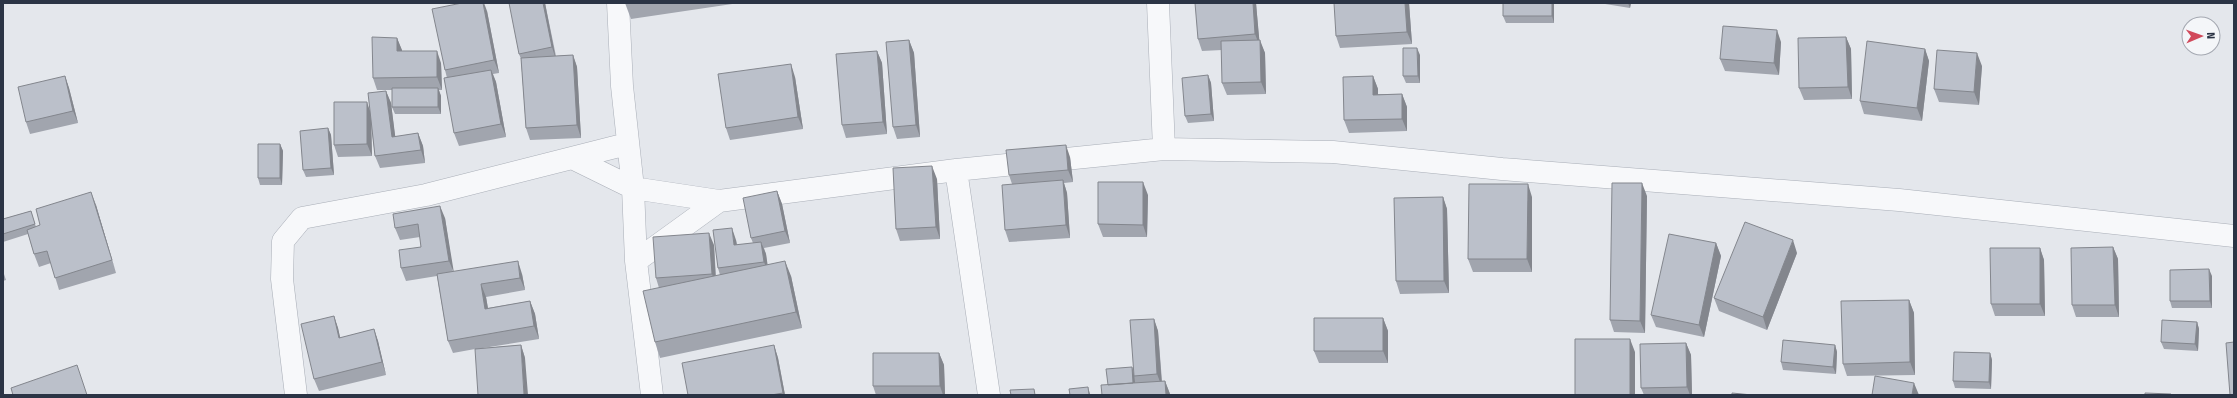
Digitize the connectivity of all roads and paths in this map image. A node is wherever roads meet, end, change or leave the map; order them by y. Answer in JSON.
{"nodes":[{"id":1,"x":618,"y":3,"type":"edge"},
{"id":2,"x":1158,"y":3,"type":"edge"},
{"id":3,"x":627,"y":144,"type":"junction"},
{"id":4,"x":1164,"y":149,"type":"junction"},
{"id":5,"x":572,"y":158,"type":"junction"},
{"id":6,"x":956,"y":170,"type":"junction"},
{"id":7,"x":633,"y":188,"type":"junction"},
{"id":8,"x":719,"y":200,"type":"junction"},
{"id":9,"x":2234,"y":236,"type":"edge"},
{"id":10,"x":636,"y":261,"type":"junction"},
{"id":11,"x":296,"y":395,"type":"edge"},
{"id":12,"x":652,"y":395,"type":"edge"},
{"id":13,"x":989,"y":395,"type":"edge"}],
"edges":[{"from":1,"to":3,"type":"street"},
{"from":2,"to":4,"type":"street"},
{"from":3,"to":5,"type":"street"},
{"from":3,"to":7,"type":"street"},
{"from":4,"to":6,"type":"street"},
{"from":4,"to":9,"type":"street"},
{"from":5,"to":7,"type":"street"},
{"from":5,"to":11,"type":"street"},
{"from":6,"to":8,"type":"street"},
{"from":6,"to":13,"type":"street"},
{"from":7,"to":8,"type":"street"},
{"from":7,"to":10,"type":"street"},
{"from":8,"to":10,"type":"street"},
{"from":10,"to":12,"type":"street"}]}
